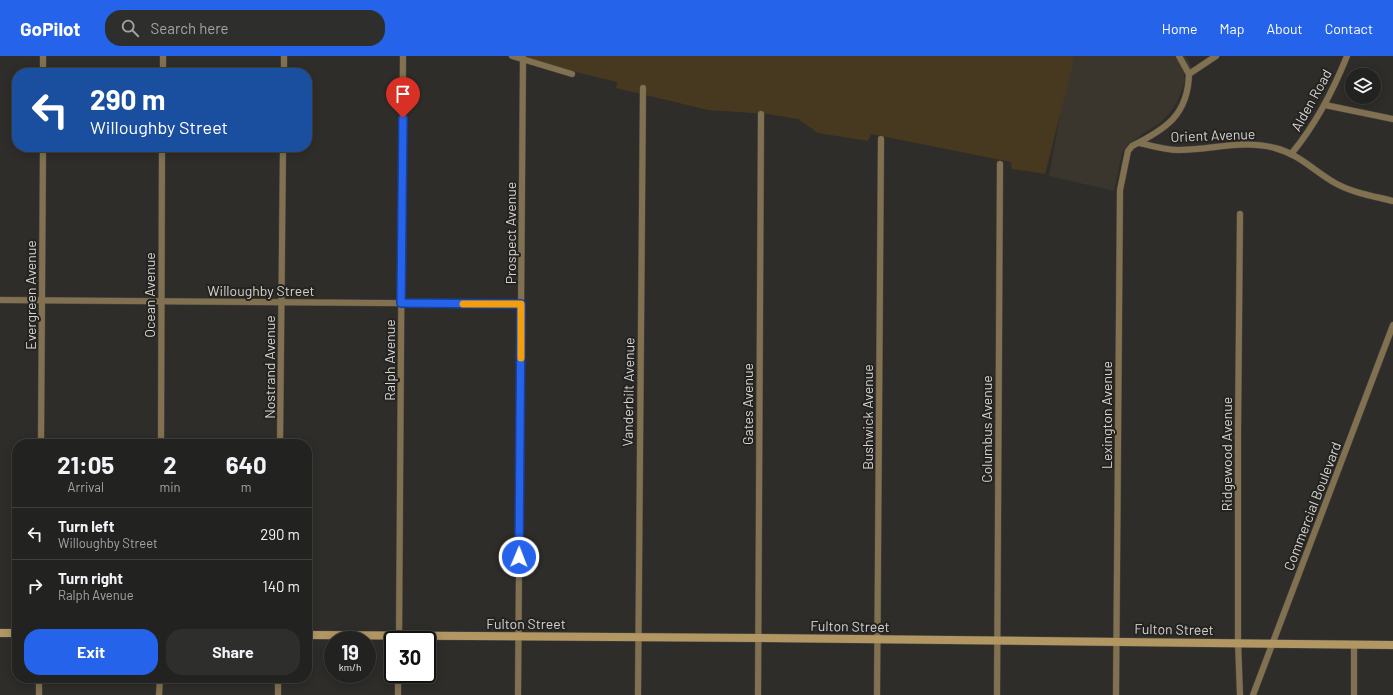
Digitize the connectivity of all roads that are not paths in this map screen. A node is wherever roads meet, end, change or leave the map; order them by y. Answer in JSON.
{"nodes":[{"id":1,"x":43,"y":56,"type":"edge"},
{"id":2,"x":163,"y":56,"type":"edge"},
{"id":3,"x":284,"y":56,"type":"edge"},
{"id":4,"x":403,"y":56,"type":"edge"},
{"id":5,"x":512,"y":56,"type":"edge"},
{"id":6,"x":1178,"y":56,"type":"edge"},
{"id":7,"x":1347,"y":56,"type":"edge"},
{"id":8,"x":523,"y":58,"type":"junction"},
{"id":9,"x":1213,"y":58,"type":"edge"},
{"id":10,"x":43,"y":68,"type":"edge"},
{"id":11,"x":163,"y":68,"type":"edge"},
{"id":12,"x":284,"y":68,"type":"edge"},
{"id":13,"x":572,"y":74,"type":"dead end"},
{"id":14,"x":1189,"y":74,"type":"junction"},
{"id":15,"x":643,"y":88,"type":"dead end"},
{"id":16,"x":1325,"y":105,"type":"junction"},
{"id":17,"x":761,"y":114,"type":"dead end"},
{"id":18,"x":1393,"y":119,"type":"edge"},
{"id":19,"x":881,"y":139,"type":"dead end"},
{"id":20,"x":1140,"y":143,"type":"junction"},
{"id":21,"x":43,"y":152,"type":"edge"},
{"id":22,"x":162,"y":152,"type":"edge"},
{"id":23,"x":283,"y":152,"type":"edge"},
{"id":24,"x":1292,"y":153,"type":"junction"},
{"id":25,"x":1000,"y":164,"type":"dead end"},
{"id":26,"x":1393,"y":201,"type":"edge"},
{"id":27,"x":1240,"y":214,"type":"dead end"},
{"id":28,"x":0,"y":300,"type":"edge"},
{"id":29,"x":42,"y":300,"type":"junction"},
{"id":30,"x":161,"y":302,"type":"junction"},
{"id":31,"x":281,"y":302,"type":"junction"},
{"id":32,"x":401,"y":303,"type":"junction"},
{"id":33,"x":521,"y":304,"type":"junction"},
{"id":34,"x":1393,"y":325,"type":"edge"},
{"id":35,"x":41,"y":439,"type":"edge"},
{"id":36,"x":161,"y":439,"type":"edge"},
{"id":37,"x":280,"y":439,"type":"edge"},
{"id":38,"x":399,"y":631,"type":"edge"},
{"id":39,"x":0,"y":633,"type":"edge"},
{"id":40,"x":12,"y":634,"type":"edge"},
{"id":41,"x":312,"y":635,"type":"edge"},
{"id":42,"x":518,"y":636,"type":"junction"},
{"id":43,"x":436,"y":637,"type":"edge"},
{"id":44,"x":638,"y":637,"type":"junction"},
{"id":45,"x":384,"y":638,"type":"edge"},
{"id":46,"x":758,"y":638,"type":"junction"},
{"id":47,"x":877,"y":639,"type":"junction"},
{"id":48,"x":998,"y":640,"type":"junction"},
{"id":49,"x":1117,"y":641,"type":"junction"},
{"id":50,"x":1238,"y":642,"type":"junction"},
{"id":51,"x":1272,"y":644,"type":"junction"},
{"id":52,"x":1354,"y":644,"type":"junction"},
{"id":53,"x":1393,"y":645,"type":"edge"},
{"id":54,"x":39,"y":683,"type":"edge"},
{"id":55,"x":160,"y":683,"type":"edge"},
{"id":56,"x":278,"y":683,"type":"edge"},
{"id":57,"x":398,"y":683,"type":"edge"},
{"id":58,"x":39,"y":695,"type":"edge"},
{"id":59,"x":159,"y":695,"type":"edge"},
{"id":60,"x":278,"y":695,"type":"edge"},
{"id":61,"x":398,"y":695,"type":"edge"},
{"id":62,"x":518,"y":695,"type":"edge"},
{"id":63,"x":638,"y":695,"type":"edge"},
{"id":64,"x":758,"y":695,"type":"edge"},
{"id":65,"x":877,"y":695,"type":"edge"},
{"id":66,"x":997,"y":695,"type":"edge"},
{"id":67,"x":1116,"y":695,"type":"edge"},
{"id":68,"x":1240,"y":695,"type":"edge"},
{"id":69,"x":1253,"y":695,"type":"edge"},
{"id":70,"x":1354,"y":695,"type":"edge"}],
"edges":[{"from":1,"to":10,"type":"street"},
{"from":2,"to":11,"type":"street"},
{"from":3,"to":12,"type":"street"},
{"from":4,"to":32,"type":"street","name":"Ralph Avenue"},
{"from":5,"to":8,"type":"street"},
{"from":6,"to":14,"type":"street"},
{"from":7,"to":16,"type":"street","name":"Alden Road"},
{"from":8,"to":13,"type":"street"},
{"from":8,"to":33,"type":"street","name":"Prospect Avenue"},
{"from":9,"to":14,"type":"street"},
{"from":14,"to":20,"type":"street","name":"Lexington Avenue"},
{"from":15,"to":44,"type":"street","name":"Vanderbilt Avenue"},
{"from":16,"to":18,"type":"street"},
{"from":16,"to":24,"type":"street","name":"Alden Road"},
{"from":17,"to":46,"type":"street","name":"Gates Avenue"},
{"from":19,"to":47,"type":"street","name":"Bushwick Avenue"},
{"from":20,"to":24,"type":"street","name":"Orient Avenue"},
{"from":20,"to":49,"type":"street","name":"Lexington Avenue"},
{"from":21,"to":29,"type":"street","name":"Evergreen Avenue"},
{"from":22,"to":30,"type":"street","name":"Ocean Avenue"},
{"from":23,"to":31,"type":"street","name":"Nostrand Avenue"},
{"from":24,"to":26,"type":"street","name":"Orient Avenue"},
{"from":25,"to":48,"type":"street","name":"Columbus Avenue"},
{"from":27,"to":50,"type":"street","name":"Ridgewood Avenue"},
{"from":28,"to":29,"type":"street","name":"Willoughby Street"},
{"from":29,"to":30,"type":"street","name":"Willoughby Street"},
{"from":29,"to":35,"type":"street","name":"Evergreen Avenue"},
{"from":30,"to":31,"type":"street","name":"Willoughby Street"},
{"from":30,"to":36,"type":"street","name":"Ocean Avenue"},
{"from":31,"to":32,"type":"street","name":"Willoughby Street"},
{"from":31,"to":37,"type":"street","name":"Nostrand Avenue"},
{"from":32,"to":33,"type":"street","name":"Willoughby Street"},
{"from":32,"to":38,"type":"street","name":"Ralph Avenue"},
{"from":33,"to":42,"type":"street","name":"Prospect Avenue"},
{"from":34,"to":51,"type":"street","name":"Commercial Boulevard"},
{"from":39,"to":40,"type":"street"},
{"from":41,"to":45,"type":"street","name":"Fulton Street"},
{"from":42,"to":43,"type":"street","name":"Fulton Street"},
{"from":42,"to":44,"type":"street","name":"Fulton Street"},
{"from":42,"to":62,"type":"street","name":"Prospect Avenue"},
{"from":44,"to":46,"type":"street","name":"Fulton Street"},
{"from":44,"to":63,"type":"street","name":"Vanderbilt Avenue"},
{"from":46,"to":47,"type":"street","name":"Fulton Street"},
{"from":46,"to":64,"type":"street","name":"Gates Avenue"},
{"from":47,"to":48,"type":"street","name":"Fulton Street"},
{"from":47,"to":65,"type":"street","name":"Bushwick Avenue"},
{"from":48,"to":49,"type":"street","name":"Fulton Street"},
{"from":48,"to":66,"type":"street","name":"Columbus Avenue"},
{"from":49,"to":50,"type":"street","name":"Fulton Street"},
{"from":49,"to":67,"type":"street","name":"Lexington Avenue"},
{"from":50,"to":51,"type":"street","name":"Fulton Street"},
{"from":50,"to":68,"type":"street","name":"Ridgewood Avenue"},
{"from":51,"to":52,"type":"street","name":"Fulton Street"},
{"from":51,"to":69,"type":"street","name":"Commercial Boulevard"},
{"from":52,"to":53,"type":"street","name":"Fulton Street"},
{"from":52,"to":70,"type":"street"},
{"from":54,"to":58,"type":"street"},
{"from":55,"to":59,"type":"street"},
{"from":56,"to":60,"type":"street"},
{"from":57,"to":61,"type":"street"}]}
